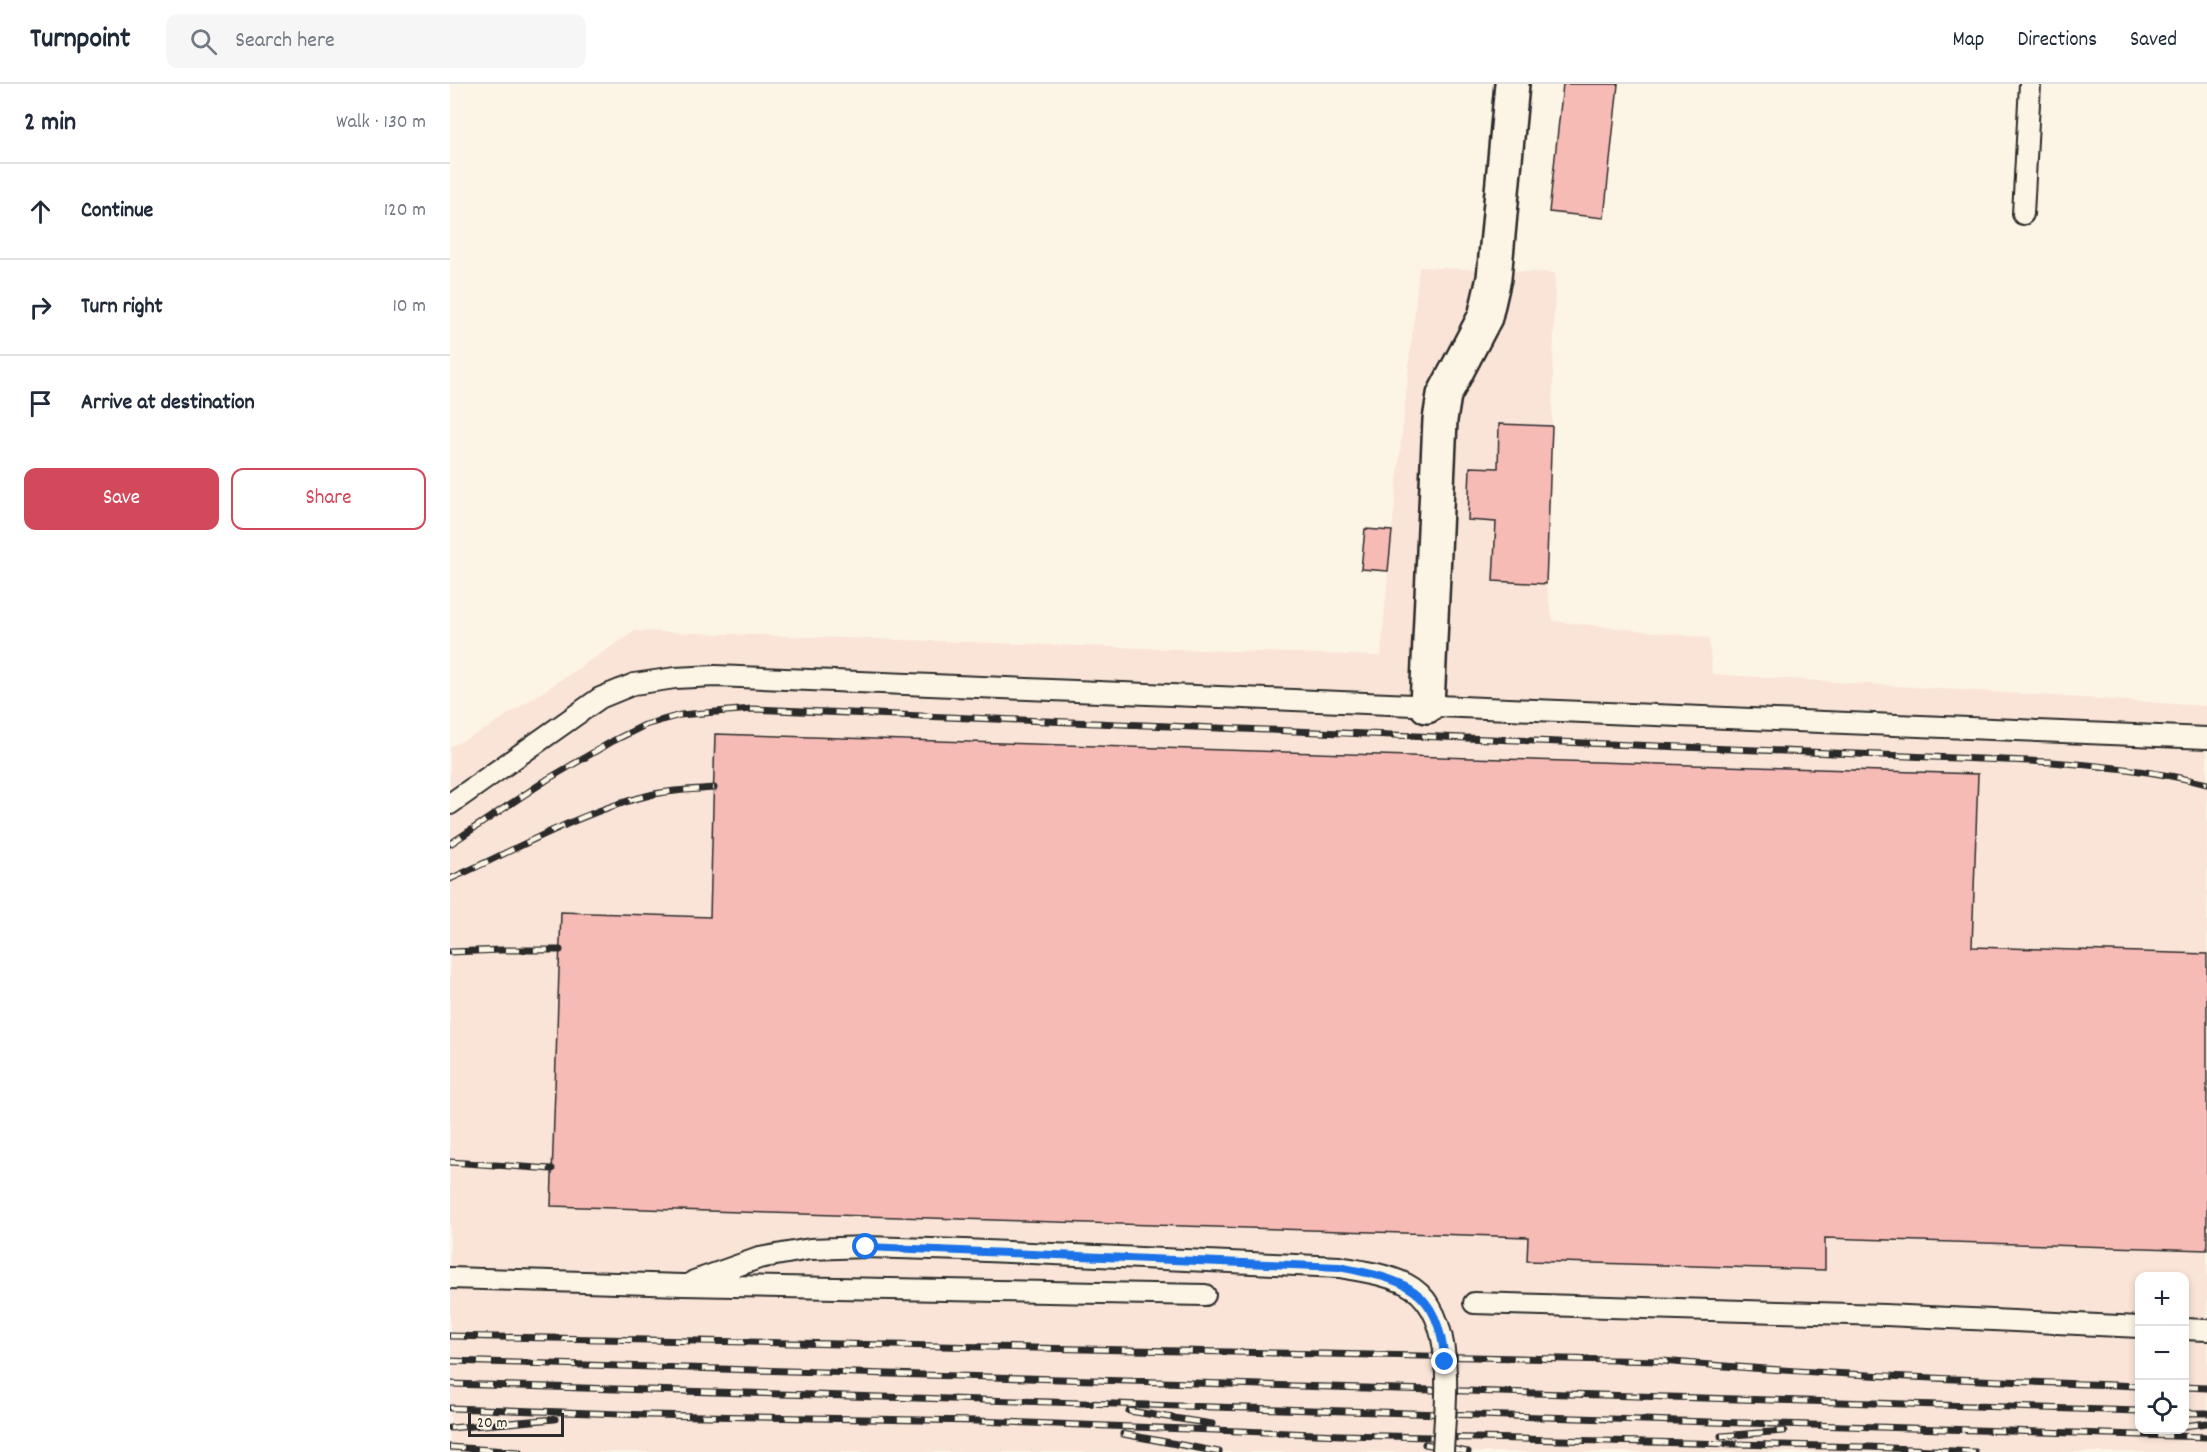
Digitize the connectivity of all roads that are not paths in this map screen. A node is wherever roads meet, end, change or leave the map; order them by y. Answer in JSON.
{"nodes":[{"id":1,"x":1512,"y":84,"type":"edge"},
{"id":2,"x":2030,"y":84,"type":"edge"},
{"id":3,"x":2023,"y":214,"type":"dead end"},
{"id":4,"x":1427,"y":706,"type":"junction"},
{"id":5,"x":2207,"y":738,"type":"edge"},
{"id":6,"x":450,"y":804,"type":"edge"},
{"id":7,"x":450,"y":1278,"type":"edge"},
{"id":8,"x":683,"y":1285,"type":"junction"},
{"id":9,"x":1205,"y":1294,"type":"dead end"},
{"id":10,"x":1474,"y":1303,"type":"dead end"},
{"id":11,"x":2135,"y":1327,"type":"edge"},
{"id":12,"x":2189,"y":1329,"type":"edge"},
{"id":13,"x":2207,"y":1330,"type":"edge"},
{"id":14,"x":1443,"y":1452,"type":"edge"}],
"edges":[{"from":1,"to":4,"type":"street"},
{"from":2,"to":3,"type":"lane"},
{"from":4,"to":5,"type":"lane"},
{"from":4,"to":6,"type":"lane"},
{"from":7,"to":8,"type":"lane"},
{"from":8,"to":9,"type":"lane"},
{"from":8,"to":14,"type":"lane","bridge":true},
{"from":10,"to":11,"type":"lane"},
{"from":12,"to":13,"type":"lane"}]}
